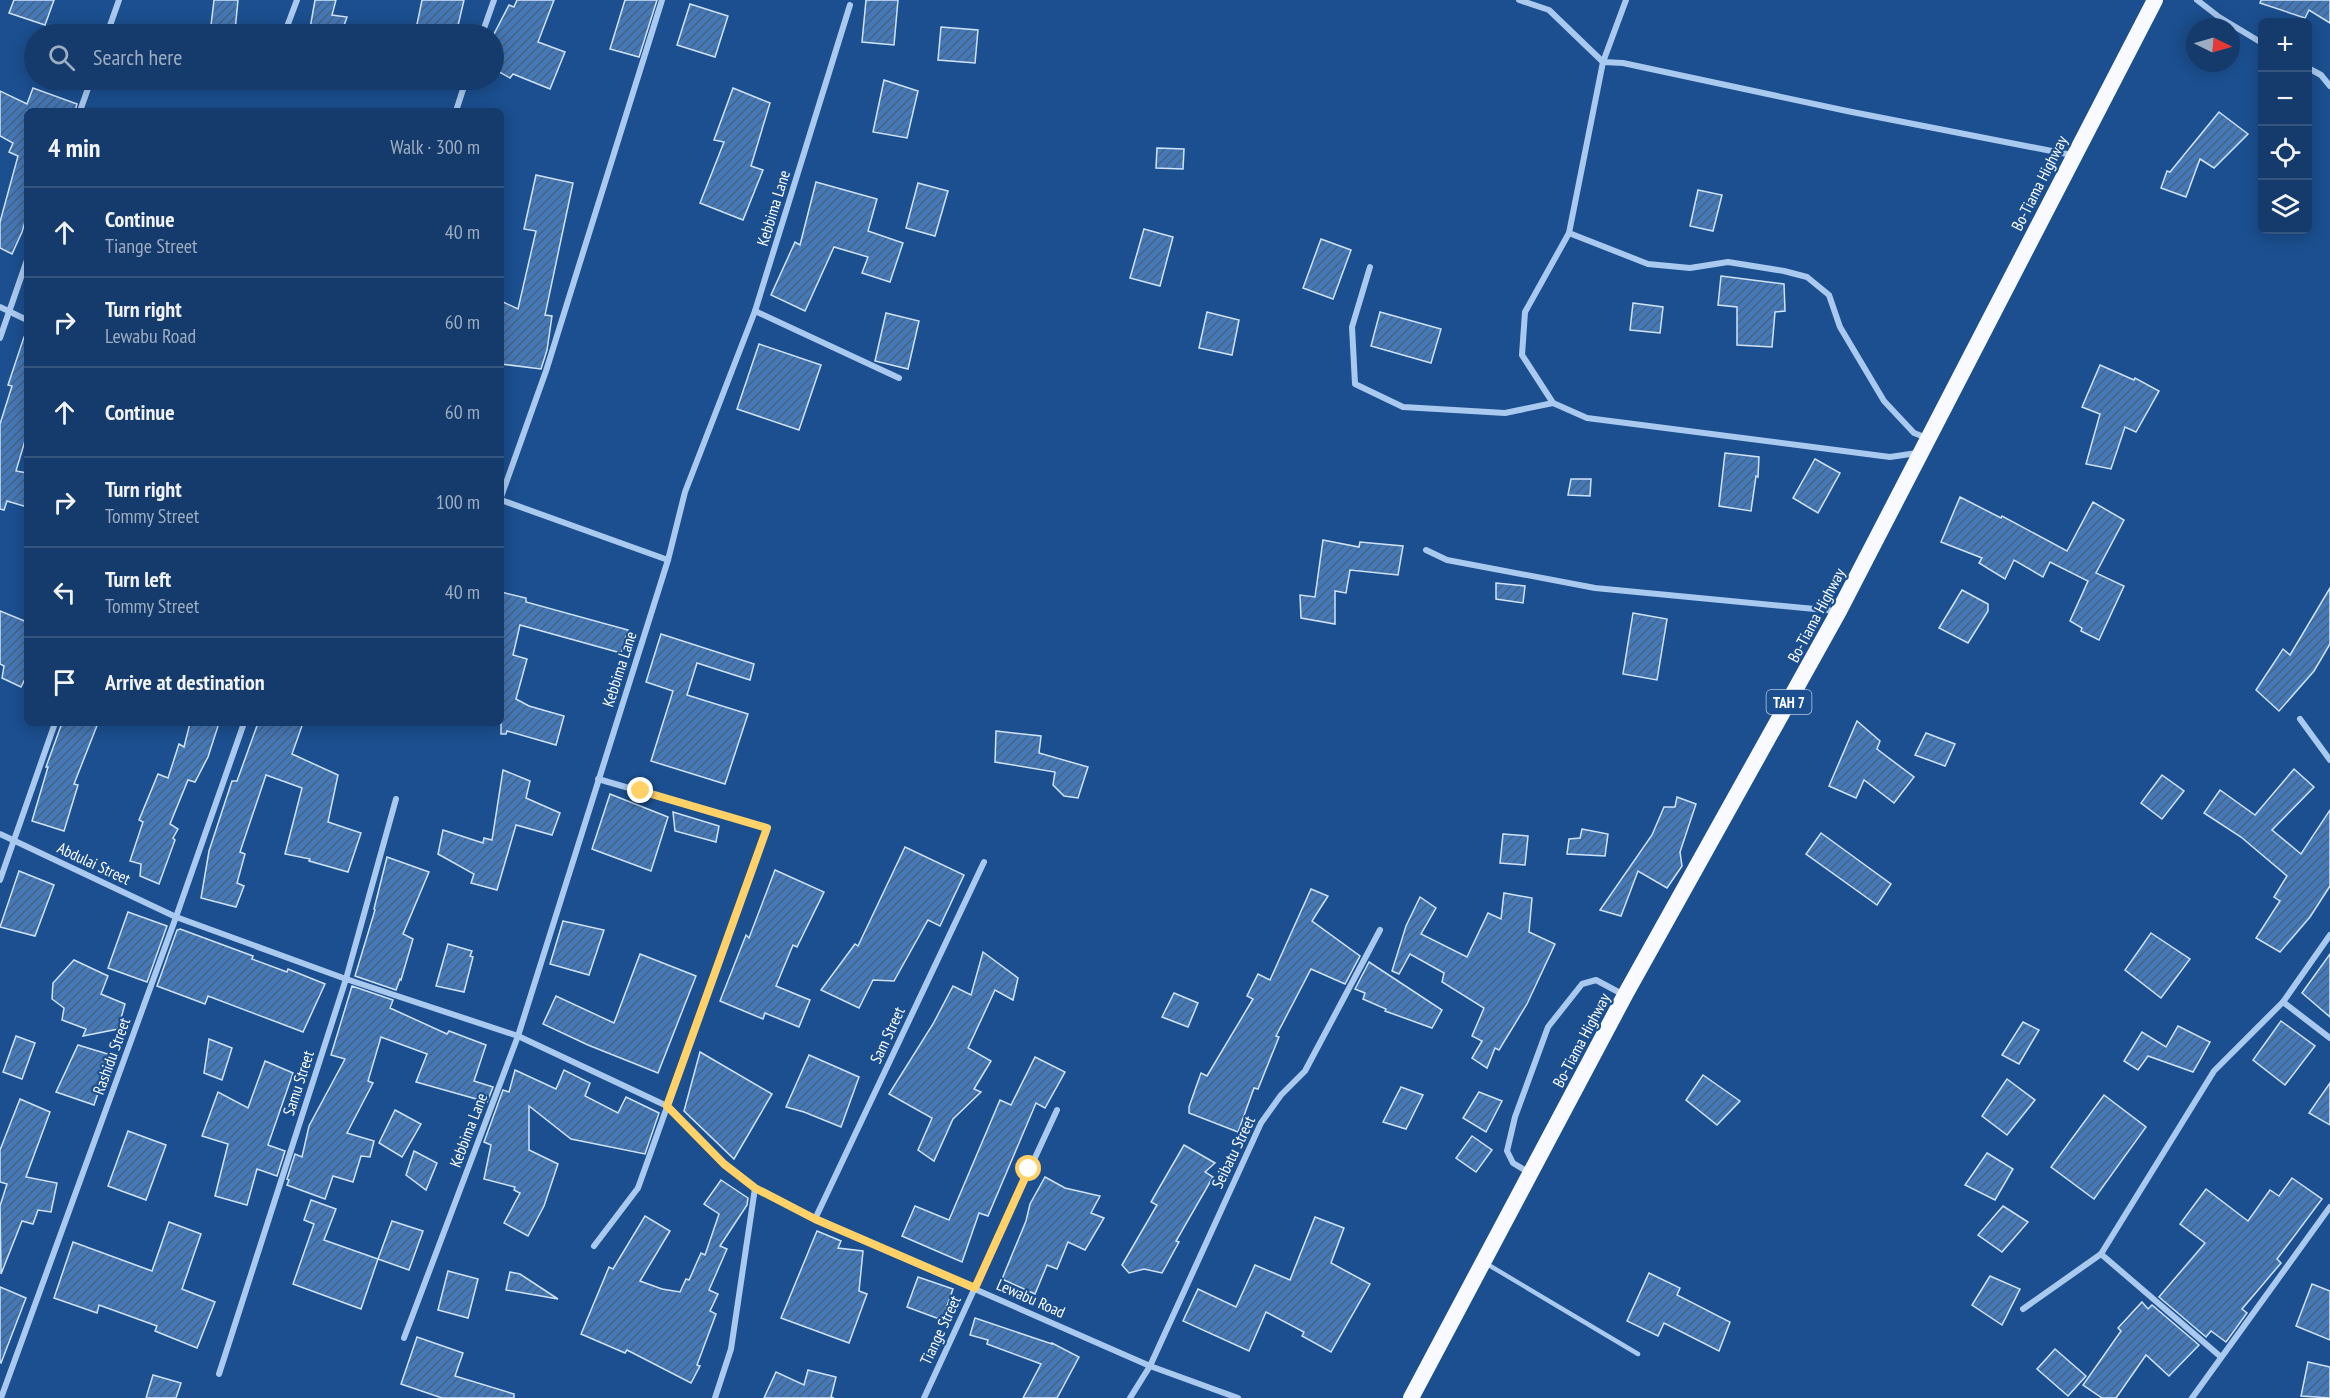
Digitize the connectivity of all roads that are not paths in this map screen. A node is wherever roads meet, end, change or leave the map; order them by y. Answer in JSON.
{"nodes":[{"id":1,"x":119,"y":0,"type":"edge"},
{"id":2,"x":297,"y":0,"type":"edge"},
{"id":3,"x":494,"y":0,"type":"edge"},
{"id":4,"x":662,"y":0,"type":"edge"},
{"id":5,"x":1519,"y":0,"type":"edge"},
{"id":6,"x":1626,"y":0,"type":"edge"},
{"id":7,"x":2155,"y":0,"type":"edge"},
{"id":8,"x":2197,"y":0,"type":"edge"},
{"id":9,"x":850,"y":4,"type":"dead end"},
{"id":10,"x":111,"y":24,"type":"edge"},
{"id":11,"x":288,"y":24,"type":"edge"},
{"id":12,"x":486,"y":24,"type":"edge"},
{"id":13,"x":2258,"y":40,"type":"edge"},
{"id":14,"x":1603,"y":62,"type":"junction"},
{"id":15,"x":2312,"y":70,"type":"edge"},
{"id":16,"x":2330,"y":86,"type":"edge"},
{"id":17,"x":87,"y":90,"type":"edge"},
{"id":18,"x":463,"y":90,"type":"edge"},
{"id":19,"x":81,"y":108,"type":"edge"},
{"id":20,"x":457,"y":108,"type":"edge"},
{"id":21,"x":2074,"y":155,"type":"junction"},
{"id":22,"x":1569,"y":233,"type":"junction"},
{"id":23,"x":1370,"y":267,"type":"dead end"},
{"id":24,"x":24,"y":268,"type":"edge"},
{"id":25,"x":0,"y":307,"type":"edge"},
{"id":26,"x":9,"y":311,"type":"junction"},
{"id":27,"x":755,"y":311,"type":"junction"},
{"id":28,"x":24,"y":318,"type":"edge"},
{"id":29,"x":0,"y":338,"type":"edge"},
{"id":30,"x":899,"y":378,"type":"dead end"},
{"id":31,"x":1553,"y":403,"type":"junction"},
{"id":32,"x":1924,"y":445,"type":"junction"},
{"id":33,"x":504,"y":490,"type":"edge"},
{"id":34,"x":504,"y":499,"type":"edge"},
{"id":35,"x":1426,"y":550,"type":"dead end"},
{"id":36,"x":668,"y":560,"type":"junction"},
{"id":37,"x":1839,"y":611,"type":"junction"},
{"id":38,"x":2300,"y":719,"type":"dead end"},
{"id":39,"x":54,"y":726,"type":"edge"},
{"id":40,"x":243,"y":726,"type":"edge"},
{"id":41,"x":2330,"y":760,"type":"edge"},
{"id":42,"x":598,"y":779,"type":"junction"},
{"id":43,"x":396,"y":799,"type":"dead end"},
{"id":44,"x":0,"y":834,"type":"edge"},
{"id":45,"x":14,"y":840,"type":"junction"},
{"id":46,"x":984,"y":862,"type":"dead end"},
{"id":47,"x":0,"y":880,"type":"edge"},
{"id":48,"x":176,"y":917,"type":"junction"},
{"id":49,"x":1380,"y":930,"type":"dead end"},
{"id":50,"x":2330,"y":934,"type":"edge"},
{"id":51,"x":346,"y":979,"type":"junction"},
{"id":52,"x":1625,"y":995,"type":"junction"},
{"id":53,"x":2283,"y":1002,"type":"junction"},
{"id":54,"x":518,"y":1036,"type":"junction"},
{"id":55,"x":2330,"y":1038,"type":"edge"},
{"id":56,"x":667,"y":1106,"type":"junction"},
{"id":57,"x":1057,"y":1110,"type":"dead end"},
{"id":58,"x":1531,"y":1174,"type":"junction"},
{"id":59,"x":755,"y":1188,"type":"junction"},
{"id":60,"x":2330,"y":1206,"type":"edge"},
{"id":61,"x":815,"y":1219,"type":"junction"},
{"id":62,"x":594,"y":1246,"type":"dead end"},
{"id":63,"x":2101,"y":1254,"type":"junction"},
{"id":64,"x":1484,"y":1263,"type":"junction"},
{"id":65,"x":975,"y":1288,"type":"junction"},
{"id":66,"x":2023,"y":1309,"type":"dead end"},
{"id":67,"x":404,"y":1338,"type":"dead end"},
{"id":68,"x":1638,"y":1354,"type":"dead end"},
{"id":69,"x":2221,"y":1357,"type":"junction"},
{"id":70,"x":1150,"y":1366,"type":"junction"},
{"id":71,"x":219,"y":1374,"type":"dead end"},
{"id":72,"x":1,"y":1398,"type":"edge"},
{"id":73,"x":715,"y":1398,"type":"edge"},
{"id":74,"x":924,"y":1398,"type":"edge"},
{"id":75,"x":1130,"y":1398,"type":"edge"},
{"id":76,"x":1238,"y":1398,"type":"edge"},
{"id":77,"x":1411,"y":1398,"type":"edge"},
{"id":78,"x":2192,"y":1398,"type":"edge"}],
"edges":[{"from":1,"to":10,"type":"street"},
{"from":2,"to":11,"type":"street"},
{"from":3,"to":12,"type":"street"},
{"from":4,"to":33,"type":"street"},
{"from":5,"to":14,"type":"street"},
{"from":6,"to":14,"type":"street"},
{"from":7,"to":21,"type":"highway","name":"Bo-Tiama Highway","number":"TAH 7"},
{"from":8,"to":13,"type":"street"},
{"from":9,"to":27,"type":"street","name":"Kebbima Lane"},
{"from":14,"to":21,"type":"street"},
{"from":14,"to":22,"type":"street"},
{"from":15,"to":16,"type":"street"},
{"from":17,"to":19,"type":"street"},
{"from":18,"to":20,"type":"street"},
{"from":21,"to":32,"type":"highway","name":"Bo-Tiama Highway","number":"TAH 7"},
{"from":22,"to":31,"type":"street"},
{"from":22,"to":32,"type":"street"},
{"from":23,"to":31,"type":"street"},
{"from":24,"to":26,"type":"street"},
{"from":25,"to":26,"type":"street"},
{"from":26,"to":28,"type":"street"},
{"from":26,"to":29,"type":"street"},
{"from":27,"to":30,"type":"street"},
{"from":27,"to":36,"type":"street","name":"Kebbima Lane"},
{"from":31,"to":32,"type":"street"},
{"from":32,"to":37,"type":"highway","name":"Bo-Tiama Highway","number":"TAH 7"},
{"from":34,"to":36,"type":"street"},
{"from":35,"to":37,"type":"street"},
{"from":36,"to":42,"type":"street","name":"Kebbima Lane"},
{"from":37,"to":52,"type":"highway","name":"Bo-Tiama Highway","number":"TAH 7"},
{"from":38,"to":41,"type":"street"},
{"from":39,"to":45,"type":"street"},
{"from":40,"to":48,"type":"street","name":"Rashidu Street"},
{"from":42,"to":54,"type":"street","name":"Kebbima Lane"},
{"from":42,"to":56,"type":"street"},
{"from":43,"to":51,"type":"street","name":"Samu Street"},
{"from":44,"to":45,"type":"street","name":"Abdulai Street"},
{"from":45,"to":47,"type":"street"},
{"from":45,"to":48,"type":"street","name":"Abdulai Street"},
{"from":46,"to":61,"type":"street","name":"Sam Street"},
{"from":48,"to":51,"type":"street","name":"Abdulai Street"},
{"from":48,"to":72,"type":"street","name":"Rashidu Street"},
{"from":49,"to":70,"type":"street","name":"Seibatu Street"},
{"from":50,"to":53,"type":"street"},
{"from":51,"to":54,"type":"street","name":"Abdulai Street"},
{"from":51,"to":71,"type":"street","name":"Samu Street"},
{"from":52,"to":58,"type":"highway","name":"Bo-Tiama Highway","number":"TAH 7"},
{"from":52,"to":58,"type":"street"},
{"from":53,"to":55,"type":"street"},
{"from":53,"to":63,"type":"street"},
{"from":54,"to":56,"type":"street","name":"Abdulai Street"},
{"from":54,"to":67,"type":"street","name":"Kebbima Lane"},
{"from":56,"to":59,"type":"street","name":"Lewabu Road"},
{"from":56,"to":62,"type":"street"},
{"from":57,"to":65,"type":"street","name":"Tiange Street"},
{"from":58,"to":64,"type":"highway","name":"Bo-Tiama Highway","number":"TAH 7"},
{"from":59,"to":61,"type":"street","name":"Lewabu Road"},
{"from":59,"to":73,"type":"street"},
{"from":60,"to":69,"type":"street"},
{"from":61,"to":65,"type":"street","name":"Lewabu Road"},
{"from":63,"to":66,"type":"street"},
{"from":63,"to":69,"type":"street"},
{"from":64,"to":68,"type":"lane"},
{"from":64,"to":77,"type":"highway","name":"Bo-Tiama Highway","number":"TAH 7"},
{"from":65,"to":70,"type":"street","name":"Lewabu Road"},
{"from":65,"to":74,"type":"street","name":"Tiange Street"},
{"from":69,"to":78,"type":"street"},
{"from":70,"to":75,"type":"street","name":"Seibatu Street"},
{"from":70,"to":76,"type":"street","name":"Lewabu Road"}]}
